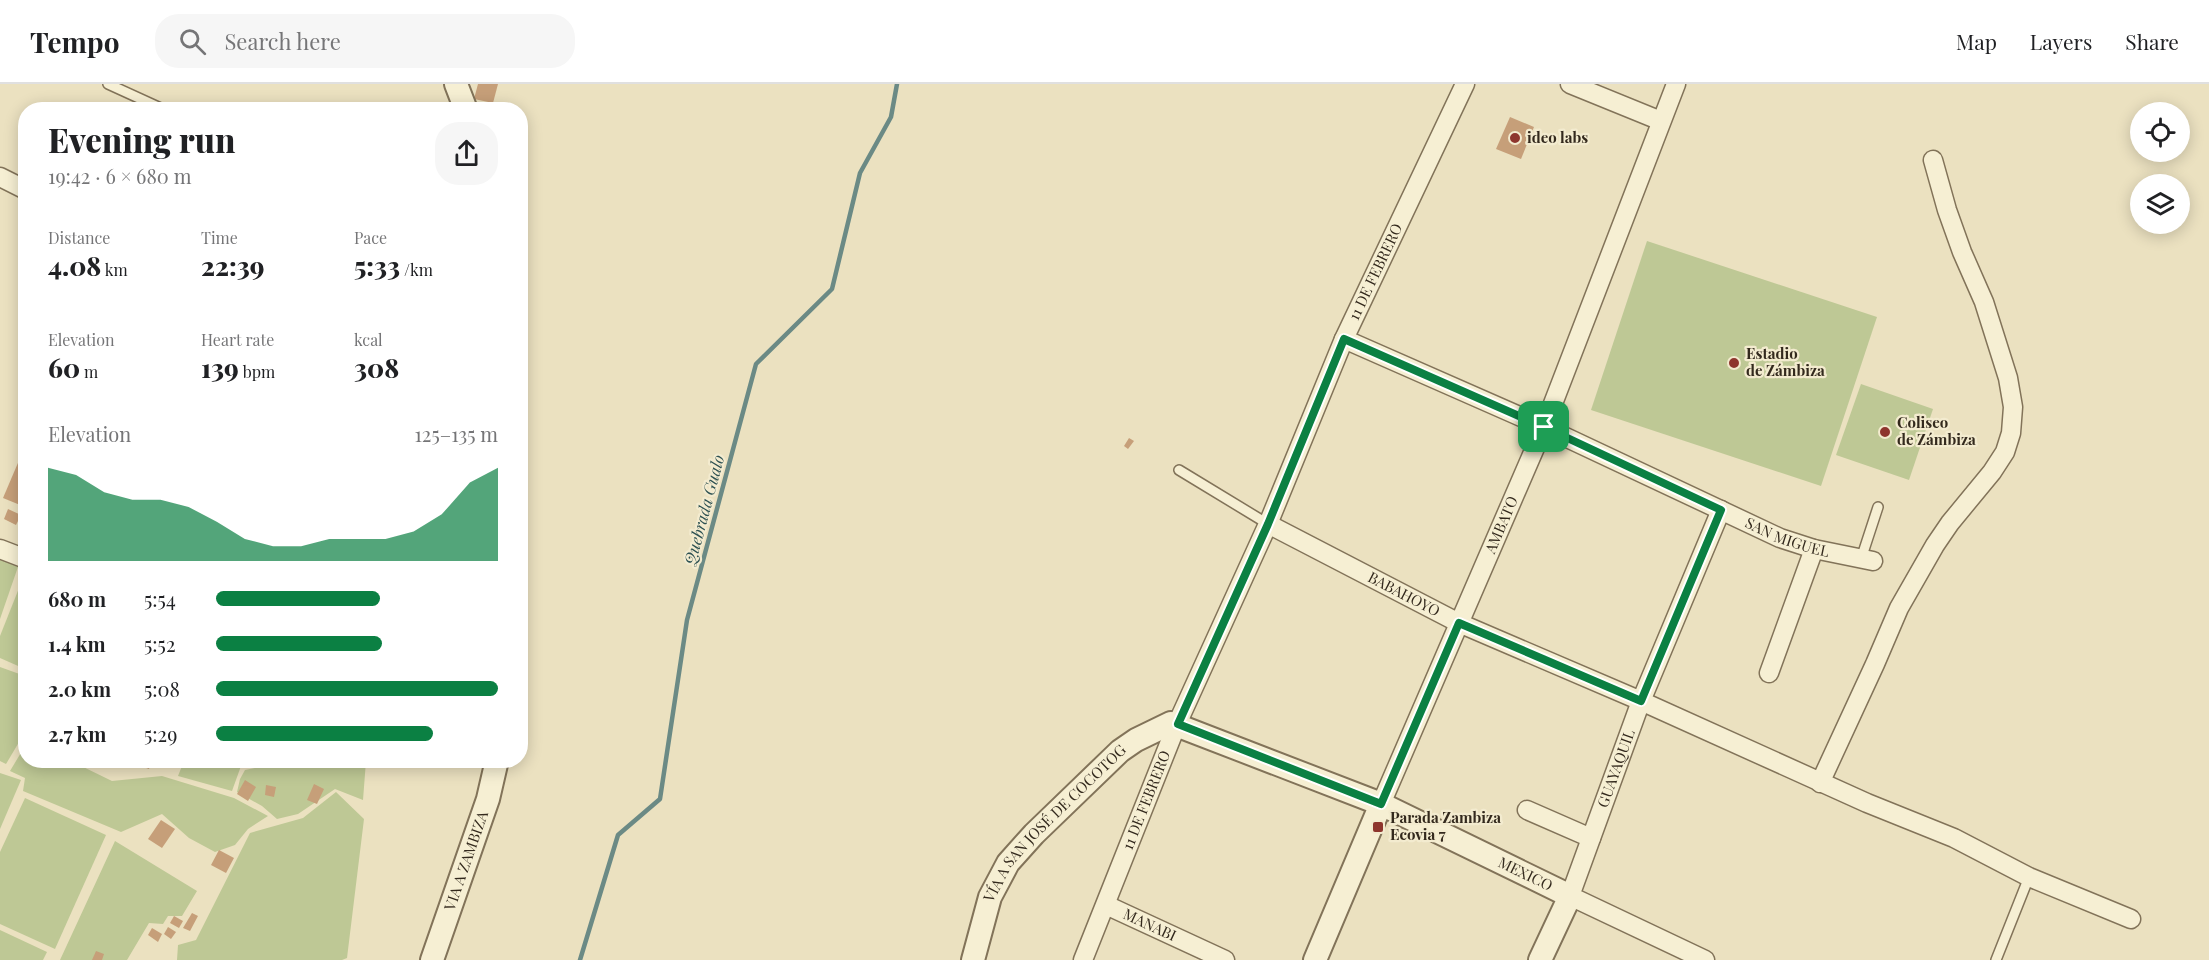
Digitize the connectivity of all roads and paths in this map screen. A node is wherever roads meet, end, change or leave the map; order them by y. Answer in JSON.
{"nodes":[{"id":1,"x":108,"y":84,"type":"edge"},
{"id":2,"x":456,"y":84,"type":"edge"},
{"id":3,"x":1464,"y":84,"type":"edge"},
{"id":4,"x":1570,"y":84,"type":"edge"},
{"id":5,"x":1676,"y":84,"type":"edge"},
{"id":6,"x":147,"y":102,"type":"edge"},
{"id":7,"x":463,"y":102,"type":"edge"},
{"id":8,"x":1661,"y":121,"type":"junction"},
{"id":9,"x":1933,"y":160,"type":"dead end"},
{"id":10,"x":0,"y":177,"type":"edge"},
{"id":11,"x":18,"y":186,"type":"edge"},
{"id":12,"x":1344,"y":339,"type":"junction"},
{"id":13,"x":1544,"y":427,"type":"junction"},
{"id":14,"x":1179,"y":470,"type":"dead end"},
{"id":15,"x":1878,"y":507,"type":"dead end"},
{"id":16,"x":1721,"y":510,"type":"junction"},
{"id":17,"x":1268,"y":524,"type":"junction"},
{"id":18,"x":0,"y":549,"type":"edge"},
{"id":19,"x":1814,"y":549,"type":"junction"},
{"id":20,"x":18,"y":556,"type":"edge"},
{"id":21,"x":1867,"y":560,"type":"joint"},
{"id":22,"x":1459,"y":623,"type":"junction"},
{"id":23,"x":1769,"y":673,"type":"dead end"},
{"id":24,"x":1641,"y":701,"type":"junction"},
{"id":25,"x":1178,"y":724,"type":"junction"},
{"id":26,"x":495,"y":768,"type":"edge"},
{"id":27,"x":1820,"y":783,"type":"junction"},
{"id":28,"x":1381,"y":804,"type":"junction"},
{"id":29,"x":1527,"y":810,"type":"dead end"},
{"id":30,"x":1591,"y":838,"type":"junction"},
{"id":31,"x":2029,"y":877,"type":"junction"},
{"id":32,"x":1570,"y":896,"type":"junction"},
{"id":33,"x":1106,"y":905,"type":"junction"},
{"id":34,"x":2131,"y":919,"type":"dead end"},
{"id":35,"x":432,"y":960,"type":"edge"},
{"id":36,"x":973,"y":960,"type":"edge"},
{"id":37,"x":1083,"y":960,"type":"edge"},
{"id":38,"x":1225,"y":960,"type":"edge"},
{"id":39,"x":1315,"y":960,"type":"edge"},
{"id":40,"x":1540,"y":960,"type":"edge"},
{"id":41,"x":1705,"y":960,"type":"edge"},
{"id":42,"x":1996,"y":960,"type":"edge"}],
"edges":[{"from":1,"to":6,"type":"lane"},
{"from":2,"to":7,"type":"street"},
{"from":3,"to":12,"type":"street","name":"11 DE FEBRERO"},
{"from":4,"to":8,"type":"street"},
{"from":5,"to":8,"type":"street","name":"AMBATO"},
{"from":8,"to":13,"type":"street","name":"AMBATO"},
{"from":9,"to":27,"type":"street"},
{"from":10,"to":11,"type":"street"},
{"from":12,"to":13,"type":"street","name":"SAN MIGUEL"},
{"from":12,"to":17,"type":"street","name":"11 DE FEBRERO"},
{"from":13,"to":16,"type":"street","name":"SAN MIGUEL"},
{"from":13,"to":22,"type":"street","name":"AMBATO"},
{"from":14,"to":17,"type":"lane"},
{"from":15,"to":21,"type":"lane"},
{"from":16,"to":19,"type":"street","name":"SAN MIGUEL"},
{"from":16,"to":24,"type":"street","name":"GUAYAQUIL"},
{"from":17,"to":22,"type":"street","name":"BABAHOYO"},
{"from":17,"to":25,"type":"street","name":"11 DE FEBRERO"},
{"from":18,"to":20,"type":"street"},
{"from":19,"to":21,"type":"street","name":"SAN MIGUEL"},
{"from":19,"to":23,"type":"street"},
{"from":22,"to":24,"type":"street","name":"BABAHOYO"},
{"from":22,"to":28,"type":"street","name":"AMBATO"},
{"from":24,"to":27,"type":"street","name":"BABAHOYO"},
{"from":24,"to":30,"type":"street","name":"GUAYAQUIL"},
{"from":25,"to":28,"type":"street","name":"MEXICO"},
{"from":25,"to":33,"type":"street","name":"11 DE FEBRERO"},
{"from":25,"to":36,"type":"street","name":"VÍA A SAN JOSÉ DE COCOTOG"},
{"from":26,"to":35,"type":"street","name":"VIA A ZAMBIZA"},
{"from":27,"to":31,"type":"street","name":"BABAHOYO"},
{"from":28,"to":32,"type":"street","name":"MEXICO"},
{"from":28,"to":39,"type":"street","name":"AMBATO"},
{"from":29,"to":30,"type":"street"},
{"from":30,"to":32,"type":"street","name":"GUAYAQUIL"},
{"from":31,"to":34,"type":"street","name":"BABAHOYO"},
{"from":31,"to":42,"type":"lane"},
{"from":32,"to":40,"type":"street","name":"GUAYAQUIL"},
{"from":32,"to":41,"type":"street","name":"MEXICO"},
{"from":33,"to":37,"type":"street","name":"11 DE FEBRERO"},
{"from":33,"to":38,"type":"street","name":"MANABI"}]}
